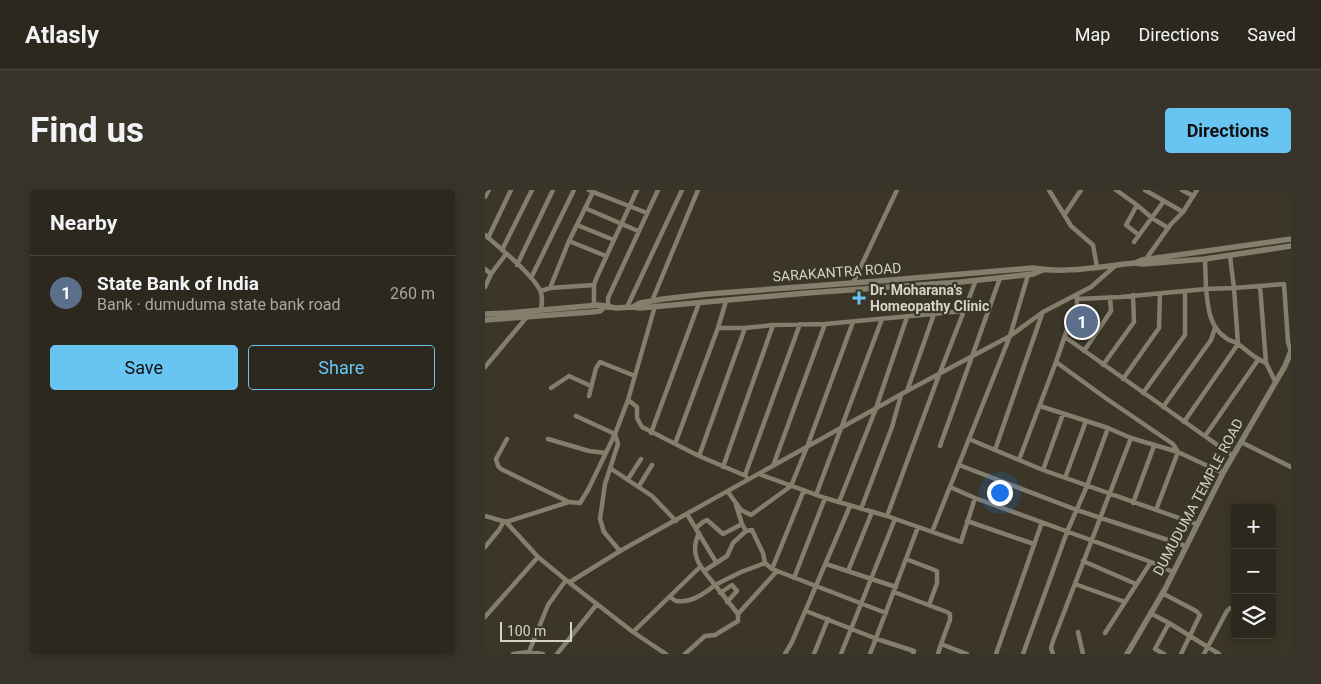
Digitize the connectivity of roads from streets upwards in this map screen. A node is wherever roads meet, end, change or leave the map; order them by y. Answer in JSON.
{"nodes":[{"id":1,"x":489,"y":190,"type":"edge"},
{"id":2,"x":511,"y":190,"type":"edge"},
{"id":3,"x":532,"y":190,"type":"edge"},
{"id":4,"x":553,"y":190,"type":"edge"},
{"id":5,"x":574,"y":190,"type":"edge"},
{"id":6,"x":637,"y":190,"type":"edge"},
{"id":7,"x":658,"y":190,"type":"edge"},
{"id":8,"x":682,"y":190,"type":"edge"},
{"id":9,"x":698,"y":190,"type":"edge"},
{"id":10,"x":897,"y":190,"type":"edge"},
{"id":11,"x":1049,"y":190,"type":"edge"},
{"id":12,"x":1081,"y":190,"type":"edge"},
{"id":13,"x":1116,"y":190,"type":"edge"},
{"id":14,"x":1183,"y":190,"type":"edge"},
{"id":15,"x":1197,"y":190,"type":"edge"},
{"id":16,"x":591,"y":191,"type":"edge"},
{"id":17,"x":1149,"y":191,"type":"edge"},
{"id":18,"x":1193,"y":196,"type":"junction"},
{"id":19,"x":485,"y":197,"type":"edge"},
{"id":20,"x":1164,"y":201,"type":"junction"},
{"id":21,"x":1137,"y":205,"type":"junction"},
{"id":22,"x":630,"y":206,"type":"junction"},
{"id":23,"x":585,"y":208,"type":"junction"},
{"id":24,"x":1183,"y":212,"type":"junction"},
{"id":25,"x":647,"y":213,"type":"junction"},
{"id":26,"x":1065,"y":214,"type":"junction"},
{"id":27,"x":1152,"y":218,"type":"junction"},
{"id":28,"x":622,"y":224,"type":"junction"},
{"id":29,"x":577,"y":225,"type":"junction"},
{"id":30,"x":1168,"y":228,"type":"junction"},
{"id":31,"x":639,"y":231,"type":"junction"},
{"id":32,"x":1139,"y":235,"type":"junction"},
{"id":33,"x":486,"y":236,"type":"edge"},
{"id":34,"x":1291,"y":239,"type":"edge"},
{"id":35,"x":614,"y":240,"type":"junction"},
{"id":36,"x":569,"y":241,"type":"junction"},
{"id":37,"x":1134,"y":242,"type":"dead end"},
{"id":38,"x":1291,"y":246,"type":"edge"},
{"id":39,"x":504,"y":252,"type":"junction"},
{"id":40,"x":606,"y":256,"type":"junction"},
{"id":41,"x":1230,"y":256,"type":"junction"},
{"id":42,"x":1146,"y":259,"type":"junction"},
{"id":43,"x":1205,"y":259,"type":"junction"},
{"id":44,"x":1135,"y":263,"type":"junction"},
{"id":45,"x":517,"y":265,"type":"junction"},
{"id":46,"x":1115,"y":265,"type":"junction"},
{"id":47,"x":1097,"y":267,"type":"junction"},
{"id":48,"x":485,"y":269,"type":"edge"},
{"id":49,"x":1043,"y":270,"type":"junction"},
{"id":50,"x":491,"y":274,"type":"junction"},
{"id":51,"x":1028,"y":275,"type":"junction"},
{"id":52,"x":531,"y":278,"type":"junction"},
{"id":53,"x":1000,"y":278,"type":"junction"},
{"id":54,"x":976,"y":280,"type":"junction"},
{"id":55,"x":853,"y":283,"type":"junction"},
{"id":56,"x":594,"y":285,"type":"junction"},
{"id":57,"x":1260,"y":286,"type":"junction"},
{"id":58,"x":485,"y":287,"type":"edge"},
{"id":59,"x":550,"y":288,"type":"junction"},
{"id":60,"x":1234,"y":288,"type":"junction"},
{"id":61,"x":1206,"y":289,"type":"junction"},
{"id":62,"x":541,"y":291,"type":"junction"},
{"id":63,"x":1185,"y":291,"type":"junction"},
{"id":64,"x":1160,"y":293,"type":"junction"},
{"id":65,"x":1133,"y":295,"type":"junction"},
{"id":66,"x":1077,"y":297,"type":"junction"},
{"id":67,"x":1110,"y":297,"type":"junction"},
{"id":68,"x":726,"y":300,"type":"junction"},
{"id":69,"x":699,"y":303,"type":"junction"},
{"id":70,"x":654,"y":304,"type":"junction"},
{"id":71,"x":594,"y":306,"type":"junction"},
{"id":72,"x":606,"y":307,"type":"junction"},
{"id":73,"x":630,"y":307,"type":"junction"},
{"id":74,"x":541,"y":310,"type":"junction"},
{"id":75,"x":964,"y":311,"type":"junction"},
{"id":76,"x":1043,"y":312,"type":"junction"},
{"id":77,"x":485,"y":314,"type":"edge"},
{"id":78,"x":934,"y":314,"type":"junction"},
{"id":79,"x":1072,"y":314,"type":"junction"},
{"id":80,"x":907,"y":317,"type":"junction"},
{"id":81,"x":526,"y":318,"type":"junction"},
{"id":82,"x":882,"y":319,"type":"junction"},
{"id":83,"x":485,"y":320,"type":"edge"},
{"id":84,"x":853,"y":322,"type":"junction"},
{"id":85,"x":800,"y":324,"type":"junction"},
{"id":86,"x":825,"y":324,"type":"junction"},
{"id":87,"x":1089,"y":324,"type":"dead end"},
{"id":88,"x":773,"y":325,"type":"junction"},
{"id":89,"x":718,"y":328,"type":"junction"},
{"id":90,"x":745,"y":328,"type":"junction"},
{"id":91,"x":1215,"y":328,"type":"junction"},
{"id":92,"x":1010,"y":336,"type":"junction"},
{"id":93,"x":1065,"y":337,"type":"junction"},
{"id":94,"x":1238,"y":344,"type":"junction"},
{"id":95,"x":1084,"y":351,"type":"junction"},
{"id":96,"x":1291,"y":352,"type":"edge"},
{"id":97,"x":973,"y":357,"type":"junction"},
{"id":98,"x":1258,"y":360,"type":"junction"},
{"id":99,"x":1056,"y":362,"type":"junction"},
{"id":100,"x":1266,"y":363,"type":"junction"},
{"id":101,"x":1103,"y":365,"type":"junction"},
{"id":102,"x":485,"y":367,"type":"edge"},
{"id":103,"x":939,"y":375,"type":"junction"},
{"id":104,"x":635,"y":376,"type":"junction"},
{"id":105,"x":1123,"y":379,"type":"junction"},
{"id":106,"x":1275,"y":381,"type":"junction"},
{"id":107,"x":591,"y":386,"type":"junction"},
{"id":108,"x":551,"y":388,"type":"dead end"},
{"id":109,"x":907,"y":391,"type":"junction"},
{"id":110,"x":1143,"y":393,"type":"junction"},
{"id":111,"x":901,"y":395,"type":"junction"},
{"id":112,"x":589,"y":396,"type":"dead end"},
{"id":113,"x":629,"y":400,"type":"junction"},
{"id":114,"x":1040,"y":406,"type":"junction"},
{"id":115,"x":1163,"y":407,"type":"junction"},
{"id":116,"x":875,"y":411,"type":"junction"},
{"id":117,"x":1063,"y":414,"type":"junction"},
{"id":118,"x":576,"y":416,"type":"dead end"},
{"id":119,"x":1086,"y":421,"type":"junction"},
{"id":120,"x":1184,"y":422,"type":"junction"},
{"id":121,"x":842,"y":428,"type":"junction"},
{"id":122,"x":1108,"y":428,"type":"junction"},
{"id":123,"x":651,"y":433,"type":"junction"},
{"id":124,"x":615,"y":434,"type":"junction"},
{"id":125,"x":1205,"y":436,"type":"junction"},
{"id":126,"x":1131,"y":438,"type":"junction"},
{"id":127,"x":507,"y":439,"type":"dead end"},
{"id":128,"x":548,"y":439,"type":"dead end"},
{"id":129,"x":969,"y":439,"type":"junction"},
{"id":130,"x":1241,"y":442,"type":"junction"},
{"id":131,"x":675,"y":444,"type":"junction"},
{"id":132,"x":939,"y":446,"type":"dead end"},
{"id":133,"x":1154,"y":446,"type":"junction"},
{"id":134,"x":807,"y":447,"type":"junction"},
{"id":135,"x":995,"y":450,"type":"junction"},
{"id":136,"x":1178,"y":452,"type":"junction"},
{"id":137,"x":606,"y":453,"type":"junction"},
{"id":138,"x":699,"y":456,"type":"junction"},
{"id":139,"x":1233,"y":456,"type":"junction"},
{"id":140,"x":641,"y":459,"type":"dead end"},
{"id":141,"x":1019,"y":460,"type":"junction"},
{"id":142,"x":653,"y":465,"type":"dead end"},
{"id":143,"x":959,"y":465,"type":"junction"},
{"id":144,"x":773,"y":466,"type":"junction"},
{"id":145,"x":723,"y":467,"type":"junction"},
{"id":146,"x":1291,"y":467,"type":"edge"},
{"id":147,"x":610,"y":468,"type":"junction"},
{"id":148,"x":1043,"y":470,"type":"junction"},
{"id":149,"x":1223,"y":473,"type":"junction"},
{"id":150,"x":759,"y":474,"type":"junction"},
{"id":151,"x":745,"y":475,"type":"junction"},
{"id":152,"x":752,"y":478,"type":"junction"},
{"id":153,"x":1065,"y":478,"type":"junction"},
{"id":154,"x":628,"y":479,"type":"junction"},
{"id":155,"x":639,"y":486,"type":"junction"},
{"id":156,"x":791,"y":486,"type":"junction"},
{"id":157,"x":1087,"y":486,"type":"junction"},
{"id":158,"x":950,"y":487,"type":"junction"},
{"id":159,"x":804,"y":490,"type":"junction"},
{"id":160,"x":728,"y":492,"type":"junction"},
{"id":161,"x":1110,"y":494,"type":"junction"},
{"id":162,"x":816,"y":495,"type":"junction"},
{"id":163,"x":825,"y":498,"type":"junction"},
{"id":164,"x":975,"y":498,"type":"junction"},
{"id":165,"x":569,"y":502,"type":"junction"},
{"id":166,"x":839,"y":502,"type":"junction"},
{"id":167,"x":1133,"y":503,"type":"junction"},
{"id":168,"x":735,"y":504,"type":"junction"},
{"id":169,"x":850,"y":506,"type":"junction"},
{"id":170,"x":861,"y":509,"type":"junction"},
{"id":171,"x":1077,"y":510,"type":"junction"},
{"id":172,"x":1156,"y":510,"type":"junction"},
{"id":173,"x":872,"y":512,"type":"junction"},
{"id":174,"x":687,"y":514,"type":"junction"},
{"id":175,"x":485,"y":516,"type":"edge"},
{"id":176,"x":887,"y":516,"type":"junction"},
{"id":177,"x":1101,"y":517,"type":"junction"},
{"id":178,"x":895,"y":519,"type":"junction"},
{"id":179,"x":676,"y":521,"type":"junction"},
{"id":180,"x":967,"y":521,"type":"junction"},
{"id":181,"x":505,"y":522,"type":"junction"},
{"id":182,"x":1042,"y":522,"type":"junction"},
{"id":183,"x":742,"y":524,"type":"junction"},
{"id":184,"x":1196,"y":524,"type":"junction"},
{"id":185,"x":918,"y":527,"type":"junction"},
{"id":186,"x":696,"y":528,"type":"junction"},
{"id":187,"x":746,"y":531,"type":"junction"},
{"id":188,"x":932,"y":532,"type":"junction"},
{"id":189,"x":1067,"y":532,"type":"junction"},
{"id":190,"x":699,"y":534,"type":"junction"},
{"id":191,"x":1091,"y":540,"type":"junction"},
{"id":192,"x":1034,"y":544,"type":"junction"},
{"id":193,"x":1186,"y":546,"type":"junction"},
{"id":194,"x":485,"y":547,"type":"edge"},
{"id":195,"x":619,"y":551,"type":"junction"},
{"id":196,"x":539,"y":557,"type":"junction"},
{"id":197,"x":906,"y":559,"type":"junction"},
{"id":198,"x":1083,"y":561,"type":"junction"},
{"id":199,"x":716,"y":562,"type":"junction"},
{"id":200,"x":1151,"y":562,"type":"junction"},
{"id":201,"x":765,"y":563,"type":"junction"},
{"id":202,"x":825,"y":564,"type":"junction"},
{"id":203,"x":702,"y":569,"type":"junction"},
{"id":204,"x":775,"y":570,"type":"junction"},
{"id":205,"x":848,"y":571,"type":"junction"},
{"id":206,"x":1173,"y":572,"type":"junction"},
{"id":207,"x":794,"y":578,"type":"junction"},
{"id":208,"x":870,"y":579,"type":"junction"},
{"id":209,"x":568,"y":581,"type":"junction"},
{"id":210,"x":1075,"y":584,"type":"junction"},
{"id":211,"x":1136,"y":584,"type":"junction"},
{"id":212,"x":715,"y":585,"type":"junction"},
{"id":213,"x":816,"y":587,"type":"junction"},
{"id":214,"x":895,"y":590,"type":"junction"},
{"id":215,"x":720,"y":593,"type":"junction"},
{"id":216,"x":1162,"y":593,"type":"junction"},
{"id":217,"x":670,"y":597,"type":"junction"},
{"id":218,"x":727,"y":602,"type":"junction"},
{"id":219,"x":1125,"y":602,"type":"junction"},
{"id":220,"x":597,"y":604,"type":"junction"},
{"id":221,"x":861,"y":604,"type":"junction"},
{"id":222,"x":929,"y":605,"type":"junction"},
{"id":223,"x":1231,"y":609,"type":"edge"},
{"id":224,"x":806,"y":610,"type":"junction"},
{"id":225,"x":486,"y":613,"type":"edge"},
{"id":226,"x":886,"y":613,"type":"junction"},
{"id":227,"x":1151,"y":613,"type":"junction"},
{"id":228,"x":738,"y":614,"type":"junction"},
{"id":229,"x":828,"y":619,"type":"junction"},
{"id":230,"x":1169,"y":623,"type":"junction"},
{"id":231,"x":851,"y":628,"type":"junction"},
{"id":232,"x":633,"y":632,"type":"junction"},
{"id":233,"x":1078,"y":632,"type":"dead end"},
{"id":234,"x":1105,"y":633,"type":"dead end"},
{"id":235,"x":1190,"y":635,"type":"junction"},
{"id":236,"x":877,"y":639,"type":"junction"},
{"id":237,"x":941,"y":644,"type":"junction"},
{"id":238,"x":1207,"y":648,"type":"junction"},
{"id":239,"x":529,"y":652,"type":"junction"},
{"id":240,"x":914,"y":653,"type":"edge"},
{"id":241,"x":513,"y":654,"type":"edge"},
{"id":242,"x":543,"y":654,"type":"edge"},
{"id":243,"x":557,"y":654,"type":"edge"},
{"id":244,"x":667,"y":654,"type":"edge"},
{"id":245,"x":685,"y":654,"type":"edge"},
{"id":246,"x":785,"y":654,"type":"edge"},
{"id":247,"x":814,"y":654,"type":"edge"},
{"id":248,"x":841,"y":654,"type":"edge"},
{"id":249,"x":871,"y":654,"type":"edge"},
{"id":250,"x":921,"y":654,"type":"edge"},
{"id":251,"x":938,"y":654,"type":"edge"},
{"id":252,"x":967,"y":654,"type":"edge"},
{"id":253,"x":996,"y":654,"type":"edge"},
{"id":254,"x":1023,"y":654,"type":"edge"},
{"id":255,"x":1053,"y":654,"type":"edge"},
{"id":256,"x":1083,"y":654,"type":"edge"},
{"id":257,"x":1127,"y":654,"type":"edge"},
{"id":258,"x":1164,"y":654,"type":"edge"},
{"id":259,"x":1181,"y":654,"type":"edge"},
{"id":260,"x":1204,"y":654,"type":"edge"},
{"id":261,"x":1219,"y":654,"type":"edge"}],
"edges":[{"from":1,"to":19,"type":"street"},
{"from":2,"to":33,"type":"street"},
{"from":3,"to":39,"type":"street"},
{"from":4,"to":45,"type":"street"},
{"from":5,"to":52,"type":"street"},
{"from":6,"to":22,"type":"street"},
{"from":7,"to":25,"type":"street"},
{"from":8,"to":73,"type":"street"},
{"from":9,"to":70,"type":"street"},
{"from":10,"to":55,"type":"street"},
{"from":11,"to":26,"type":"street"},
{"from":12,"to":26,"type":"street"},
{"from":13,"to":21,"type":"street"},
{"from":14,"to":18,"type":"street"},
{"from":15,"to":18,"type":"street"},
{"from":16,"to":22,"type":"street"},
{"from":16,"to":23,"type":"street"},
{"from":17,"to":20,"type":"street"},
{"from":18,"to":24,"type":"street"},
{"from":20,"to":24,"type":"street"},
{"from":20,"to":27,"type":"street"},
{"from":21,"to":27,"type":"street"},
{"from":21,"to":32,"type":"street"},
{"from":22,"to":25,"type":"street"},
{"from":22,"to":28,"type":"street"},
{"from":23,"to":28,"type":"street"},
{"from":23,"to":29,"type":"street"},
{"from":24,"to":30,"type":"street"},
{"from":25,"to":31,"type":"street"},
{"from":26,"to":47,"type":"street"},
{"from":27,"to":30,"type":"street"},
{"from":27,"to":32,"type":"street"},
{"from":28,"to":31,"type":"street"},
{"from":28,"to":35,"type":"street"},
{"from":29,"to":35,"type":"street"},
{"from":29,"to":36,"type":"street"},
{"from":30,"to":42,"type":"street"},
{"from":31,"to":72,"type":"street"},
{"from":32,"to":37,"type":"street"},
{"from":33,"to":39,"type":"street"},
{"from":34,"to":42,"type":"street"},
{"from":35,"to":40,"type":"street"},
{"from":36,"to":40,"type":"street"},
{"from":36,"to":59,"type":"street"},
{"from":38,"to":41,"type":"street"},
{"from":39,"to":45,"type":"street"},
{"from":39,"to":50,"type":"street"},
{"from":40,"to":56,"type":"street"},
{"from":41,"to":43,"type":"street"},
{"from":41,"to":60,"type":"street"},
{"from":42,"to":44,"type":"street"},
{"from":43,"to":44,"type":"street"},
{"from":43,"to":61,"type":"street"},
{"from":44,"to":46,"type":"street","name":"SARAKANTRA ROAD"},
{"from":45,"to":52,"type":"street"},
{"from":46,"to":47,"type":"street","name":"SARAKANTRA ROAD"},
{"from":46,"to":66,"type":"street"},
{"from":47,"to":49,"type":"street","name":"SARAKANTRA ROAD"},
{"from":48,"to":50,"type":"street"},
{"from":49,"to":51,"type":"street","name":"SARAKANTRA ROAD"},
{"from":49,"to":55,"type":"street","name":"SARAKANTRA ROAD"},
{"from":50,"to":58,"type":"street"},
{"from":51,"to":53,"type":"street","name":"SARAKANTRA ROAD"},
{"from":51,"to":92,"type":"street"},
{"from":52,"to":62,"type":"street"},
{"from":53,"to":54,"type":"street","name":"SARAKANTRA ROAD"},
{"from":53,"to":97,"type":"street"},
{"from":54,"to":68,"type":"street","name":"SARAKANTRA ROAD"},
{"from":54,"to":75,"type":"street"},
{"from":55,"to":70,"type":"street","name":"SARAKANTRA ROAD"},
{"from":56,"to":59,"type":"street"},
{"from":56,"to":71,"type":"street"},
{"from":57,"to":60,"type":"street"},
{"from":57,"to":96,"type":"street"},
{"from":57,"to":100,"type":"street"},
{"from":59,"to":62,"type":"street"},
{"from":60,"to":61,"type":"street"},
{"from":60,"to":94,"type":"street"},
{"from":61,"to":63,"type":"street"},
{"from":61,"to":91,"type":"street"},
{"from":62,"to":74,"type":"street"},
{"from":63,"to":64,"type":"street"},
{"from":63,"to":110,"type":"street"},
{"from":64,"to":65,"type":"street"},
{"from":64,"to":105,"type":"street"},
{"from":65,"to":67,"type":"street"},
{"from":65,"to":101,"type":"street"},
{"from":66,"to":67,"type":"street"},
{"from":66,"to":76,"type":"street"},
{"from":66,"to":79,"type":"street"},
{"from":67,"to":95,"type":"street"},
{"from":68,"to":69,"type":"street","name":"SARAKANTRA ROAD"},
{"from":68,"to":89,"type":"street"},
{"from":69,"to":70,"type":"street","name":"SARAKANTRA ROAD"},
{"from":69,"to":123,"type":"street"},
{"from":70,"to":73,"type":"street","name":"SARAKANTRA ROAD"},
{"from":70,"to":104,"type":"street"},
{"from":71,"to":72,"type":"street"},
{"from":71,"to":74,"type":"street"},
{"from":72,"to":73,"type":"street","name":"SARAKANTRA ROAD"},
{"from":72,"to":81,"type":"street","name":"SARAKANTRA ROAD"},
{"from":74,"to":77,"type":"street"},
{"from":75,"to":78,"type":"street"},
{"from":75,"to":103,"type":"street"},
{"from":76,"to":92,"type":"street"},
{"from":76,"to":135,"type":"street"},
{"from":78,"to":80,"type":"street"},
{"from":78,"to":109,"type":"street"},
{"from":79,"to":87,"type":"street"},
{"from":79,"to":93,"type":"street"},
{"from":80,"to":82,"type":"street"},
{"from":80,"to":116,"type":"street"},
{"from":81,"to":83,"type":"street","name":"SARAKANTRA ROAD"},
{"from":81,"to":102,"type":"street"},
{"from":82,"to":84,"type":"street"},
{"from":82,"to":121,"type":"street"},
{"from":84,"to":86,"type":"street"},
{"from":84,"to":134,"type":"street"},
{"from":85,"to":86,"type":"street"},
{"from":85,"to":88,"type":"street"},
{"from":85,"to":151,"type":"street"},
{"from":86,"to":144,"type":"street"},
{"from":88,"to":90,"type":"street"},
{"from":88,"to":145,"type":"street"},
{"from":89,"to":90,"type":"street"},
{"from":89,"to":131,"type":"street"},
{"from":90,"to":138,"type":"street"},
{"from":91,"to":94,"type":"street"},
{"from":91,"to":115,"type":"street"},
{"from":92,"to":97,"type":"street"},
{"from":92,"to":129,"type":"street"},
{"from":93,"to":95,"type":"street"},
{"from":93,"to":99,"type":"street"},
{"from":94,"to":98,"type":"street"},
{"from":94,"to":120,"type":"street"},
{"from":95,"to":101,"type":"street"},
{"from":96,"to":106,"type":"street","name":"DUMUDUMA TEMPLE ROAD"},
{"from":97,"to":103,"type":"street"},
{"from":97,"to":132,"type":"street"},
{"from":98,"to":100,"type":"street"},
{"from":98,"to":125,"type":"street"},
{"from":99,"to":114,"type":"street"},
{"from":99,"to":136,"type":"street"},
{"from":100,"to":106,"type":"street"},
{"from":101,"to":105,"type":"street"},
{"from":103,"to":109,"type":"street"},
{"from":103,"to":176,"type":"street"},
{"from":104,"to":107,"type":"street"},
{"from":104,"to":113,"type":"street"},
{"from":105,"to":110,"type":"street"},
{"from":106,"to":130,"type":"street","name":"DUMUDUMA TEMPLE ROAD"},
{"from":107,"to":108,"type":"street"},
{"from":107,"to":112,"type":"street"},
{"from":109,"to":111,"type":"street"},
{"from":110,"to":115,"type":"street"},
{"from":111,"to":116,"type":"street"},
{"from":111,"to":170,"type":"street"},
{"from":113,"to":123,"type":"street"},
{"from":113,"to":124,"type":"street"},
{"from":114,"to":117,"type":"street"},
{"from":114,"to":141,"type":"street"},
{"from":115,"to":120,"type":"street"},
{"from":116,"to":121,"type":"street"},
{"from":116,"to":166,"type":"street"},
{"from":117,"to":119,"type":"street"},
{"from":117,"to":148,"type":"street"},
{"from":118,"to":124,"type":"street"},
{"from":119,"to":122,"type":"street"},
{"from":119,"to":153,"type":"street"},
{"from":120,"to":125,"type":"street"},
{"from":121,"to":134,"type":"street"},
{"from":121,"to":162,"type":"street"},
{"from":122,"to":126,"type":"street"},
{"from":122,"to":157,"type":"street"},
{"from":123,"to":131,"type":"street"},
{"from":124,"to":137,"type":"street"},
{"from":124,"to":147,"type":"street"},
{"from":125,"to":139,"type":"street"},
{"from":126,"to":133,"type":"street"},
{"from":126,"to":161,"type":"street"},
{"from":127,"to":165,"type":"street"},
{"from":128,"to":137,"type":"street"},
{"from":129,"to":135,"type":"street"},
{"from":129,"to":143,"type":"street"},
{"from":130,"to":139,"type":"street","name":"DUMUDUMA TEMPLE ROAD"},
{"from":130,"to":146,"type":"street"},
{"from":131,"to":138,"type":"street"},
{"from":133,"to":136,"type":"street"},
{"from":133,"to":167,"type":"street"},
{"from":134,"to":144,"type":"street"},
{"from":134,"to":156,"type":"street"},
{"from":135,"to":141,"type":"street"},
{"from":136,"to":149,"type":"street"},
{"from":136,"to":172,"type":"street"},
{"from":137,"to":165,"type":"street"},
{"from":138,"to":145,"type":"street"},
{"from":139,"to":149,"type":"street","name":"DUMUDUMA TEMPLE ROAD"},
{"from":140,"to":154,"type":"street"},
{"from":141,"to":148,"type":"street"},
{"from":142,"to":155,"type":"street"},
{"from":143,"to":158,"type":"street"},
{"from":143,"to":171,"type":"street"},
{"from":144,"to":150,"type":"street"},
{"from":145,"to":151,"type":"street"},
{"from":147,"to":154,"type":"street"},
{"from":147,"to":195,"type":"street"},
{"from":148,"to":153,"type":"street"},
{"from":149,"to":184,"type":"street","name":"DUMUDUMA TEMPLE ROAD"},
{"from":150,"to":152,"type":"street"},
{"from":150,"to":156,"type":"street"},
{"from":151,"to":152,"type":"street"},
{"from":152,"to":160,"type":"street"},
{"from":153,"to":157,"type":"street"},
{"from":154,"to":155,"type":"street"},
{"from":155,"to":179,"type":"street"},
{"from":156,"to":159,"type":"street"},
{"from":156,"to":168,"type":"street"},
{"from":157,"to":161,"type":"street"},
{"from":157,"to":171,"type":"street"},
{"from":158,"to":164,"type":"street"},
{"from":158,"to":188,"type":"street"},
{"from":159,"to":162,"type":"street"},
{"from":159,"to":204,"type":"street"},
{"from":160,"to":168,"type":"street"},
{"from":160,"to":174,"type":"street"},
{"from":161,"to":167,"type":"street"},
{"from":161,"to":177,"type":"street"},
{"from":162,"to":163,"type":"street"},
{"from":163,"to":166,"type":"street"},
{"from":163,"to":207,"type":"street"},
{"from":164,"to":180,"type":"street"},
{"from":164,"to":182,"type":"street"},
{"from":165,"to":181,"type":"street"},
{"from":166,"to":169,"type":"street"},
{"from":167,"to":172,"type":"street"},
{"from":168,"to":183,"type":"street"},
{"from":169,"to":170,"type":"street"},
{"from":169,"to":202,"type":"street"},
{"from":170,"to":173,"type":"street"},
{"from":171,"to":177,"type":"street"},
{"from":171,"to":189,"type":"street"},
{"from":172,"to":184,"type":"street"},
{"from":173,"to":176,"type":"street"},
{"from":173,"to":205,"type":"street"},
{"from":174,"to":179,"type":"street"},
{"from":174,"to":186,"type":"street"},
{"from":175,"to":181,"type":"street"},
{"from":176,"to":178,"type":"street"},
{"from":177,"to":191,"type":"street"},
{"from":177,"to":193,"type":"street"},
{"from":178,"to":185,"type":"street"},
{"from":178,"to":208,"type":"street"},
{"from":179,"to":195,"type":"street"},
{"from":180,"to":188,"type":"street"},
{"from":180,"to":192,"type":"street"},
{"from":181,"to":194,"type":"street"},
{"from":181,"to":196,"type":"street"},
{"from":182,"to":189,"type":"street"},
{"from":182,"to":192,"type":"street"},
{"from":183,"to":186,"type":"street"},
{"from":183,"to":187,"type":"street"},
{"from":184,"to":193,"type":"street","name":"DUMUDUMA TEMPLE ROAD"},
{"from":185,"to":188,"type":"street"},
{"from":185,"to":197,"type":"street"},
{"from":186,"to":190,"type":"street"},
{"from":187,"to":199,"type":"street"},
{"from":187,"to":201,"type":"street"},
{"from":189,"to":191,"type":"street"},
{"from":189,"to":254,"type":"street"},
{"from":190,"to":199,"type":"street"},
{"from":190,"to":203,"type":"street"},
{"from":191,"to":198,"type":"street"},
{"from":191,"to":200,"type":"street"},
{"from":192,"to":253,"type":"street"},
{"from":193,"to":206,"type":"street","name":"DUMUDUMA TEMPLE ROAD"},
{"from":195,"to":209,"type":"street"},
{"from":196,"to":209,"type":"street"},
{"from":196,"to":225,"type":"street"},
{"from":197,"to":214,"type":"street"},
{"from":197,"to":222,"type":"street"},
{"from":198,"to":210,"type":"street"},
{"from":198,"to":211,"type":"street"},
{"from":199,"to":203,"type":"street"},
{"from":200,"to":206,"type":"street"},
{"from":200,"to":211,"type":"street"},
{"from":201,"to":204,"type":"street"},
{"from":201,"to":212,"type":"street"},
{"from":202,"to":205,"type":"street"},
{"from":202,"to":213,"type":"street"},
{"from":203,"to":212,"type":"street"},
{"from":203,"to":217,"type":"street"},
{"from":204,"to":207,"type":"street"},
{"from":204,"to":228,"type":"street"},
{"from":205,"to":208,"type":"street"},
{"from":206,"to":216,"type":"street","name":"DUMUDUMA TEMPLE ROAD"},
{"from":207,"to":213,"type":"street"},
{"from":208,"to":214,"type":"street"},
{"from":208,"to":221,"type":"street"},
{"from":209,"to":220,"type":"street"},
{"from":209,"to":239,"type":"street"},
{"from":210,"to":219,"type":"street"},
{"from":210,"to":255,"type":"street"},
{"from":211,"to":219,"type":"street"},
{"from":212,"to":215,"type":"street"},
{"from":212,"to":217,"type":"street"},
{"from":213,"to":221,"type":"street"},
{"from":213,"to":224,"type":"street"},
{"from":214,"to":222,"type":"street"},
{"from":214,"to":226,"type":"street"},
{"from":215,"to":218,"type":"street"},
{"from":215,"to":218,"type":"street"},
{"from":216,"to":227,"type":"street","name":"DUMUDUMA TEMPLE ROAD"},
{"from":216,"to":235,"type":"street"},
{"from":217,"to":232,"type":"street"},
{"from":218,"to":228,"type":"street"},
{"from":219,"to":234,"type":"street"},
{"from":220,"to":232,"type":"street"},
{"from":220,"to":243,"type":"street"},
{"from":221,"to":226,"type":"street"},
{"from":221,"to":231,"type":"street"},
{"from":222,"to":237,"type":"street"},
{"from":223,"to":238,"type":"street"},
{"from":224,"to":229,"type":"street"},
{"from":224,"to":246,"type":"street"},
{"from":226,"to":236,"type":"street"},
{"from":227,"to":230,"type":"street"},
{"from":227,"to":257,"type":"street","name":"DUMUDUMA TEMPLE ROAD"},
{"from":228,"to":245,"type":"street"},
{"from":229,"to":231,"type":"street"},
{"from":229,"to":247,"type":"street"},
{"from":230,"to":235,"type":"street"},
{"from":230,"to":258,"type":"street"},
{"from":231,"to":236,"type":"street"},
{"from":231,"to":248,"type":"street"},
{"from":232,"to":244,"type":"street"},
{"from":233,"to":256,"type":"street"},
{"from":235,"to":238,"type":"street"},
{"from":235,"to":259,"type":"street"},
{"from":236,"to":240,"type":"street"},
{"from":236,"to":249,"type":"street"},
{"from":237,"to":251,"type":"street"},
{"from":237,"to":252,"type":"street"},
{"from":238,"to":260,"type":"street"},
{"from":238,"to":261,"type":"street"},
{"from":239,"to":241,"type":"street"},
{"from":239,"to":242,"type":"street"},
{"from":240,"to":250,"type":"street"}]}
